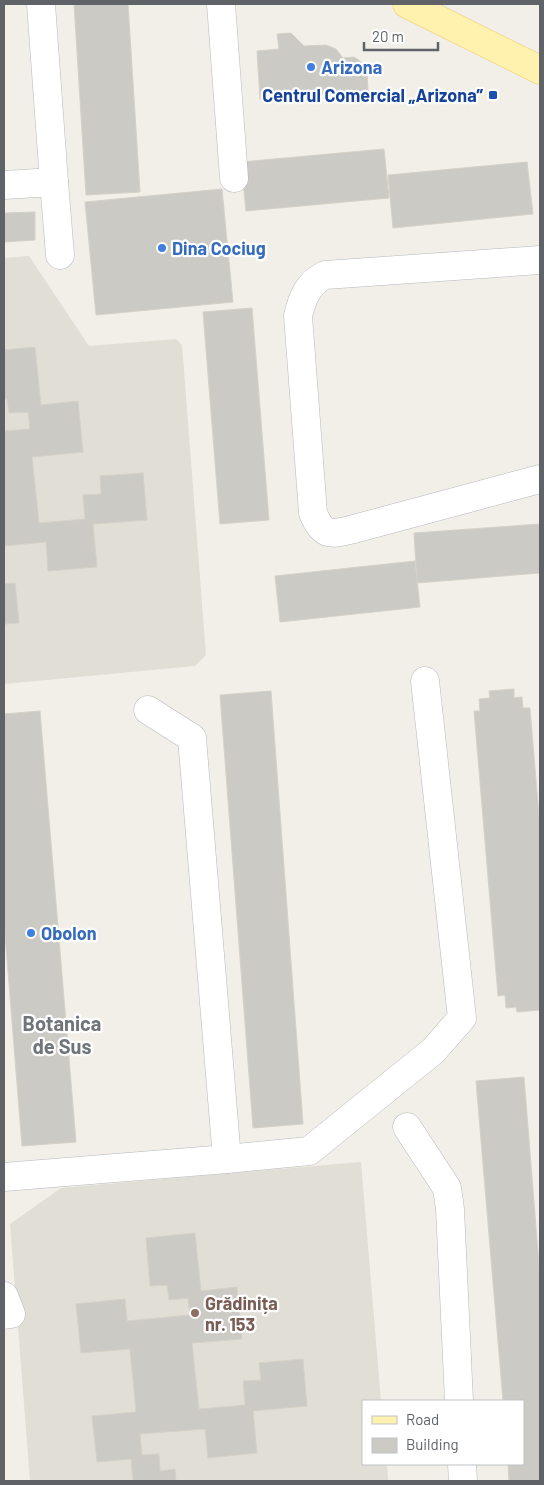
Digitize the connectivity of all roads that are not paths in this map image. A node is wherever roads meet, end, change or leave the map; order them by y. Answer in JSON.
{"nodes":[{"id":1,"x":41,"y":4,"type":"edge"},
{"id":2,"x":221,"y":4,"type":"edge"},
{"id":3,"x":407,"y":4,"type":"edge"},
{"id":4,"x":540,"y":70,"type":"edge"},
{"id":5,"x":234,"y":178,"type":"dead end"},
{"id":6,"x":54,"y":182,"type":"junction"},
{"id":7,"x":4,"y":185,"type":"edge"},
{"id":8,"x":60,"y":255,"type":"dead end"},
{"id":9,"x":540,"y":260,"type":"edge"},
{"id":10,"x":540,"y":479,"type":"edge"},
{"id":11,"x":425,"y":681,"type":"dead end"},
{"id":12,"x":148,"y":710,"type":"dead end"},
{"id":13,"x":407,"y":1127,"type":"dead end"},
{"id":14,"x":227,"y":1159,"type":"junction"},
{"id":15,"x":4,"y":1177,"type":"edge"},
{"id":16,"x":4,"y":1296,"type":"edge"},
{"id":17,"x":4,"y":1315,"type":"edge"},
{"id":18,"x":459,"y":1400,"type":"edge"},
{"id":19,"x":462,"y":1465,"type":"edge"},
{"id":20,"x":463,"y":1481,"type":"edge"}],
"edges":[{"from":1,"to":6,"type":"lane"},
{"from":2,"to":5,"type":"lane"},
{"from":3,"to":4,"type":"main road"},
{"from":6,"to":7,"type":"lane"},
{"from":6,"to":8,"type":"lane"},
{"from":9,"to":10,"type":"lane"},
{"from":11,"to":14,"type":"lane"},
{"from":12,"to":14,"type":"lane"},
{"from":13,"to":18,"type":"lane"},
{"from":14,"to":15,"type":"lane"},
{"from":16,"to":17,"type":"lane"},
{"from":19,"to":20,"type":"lane"}]}
